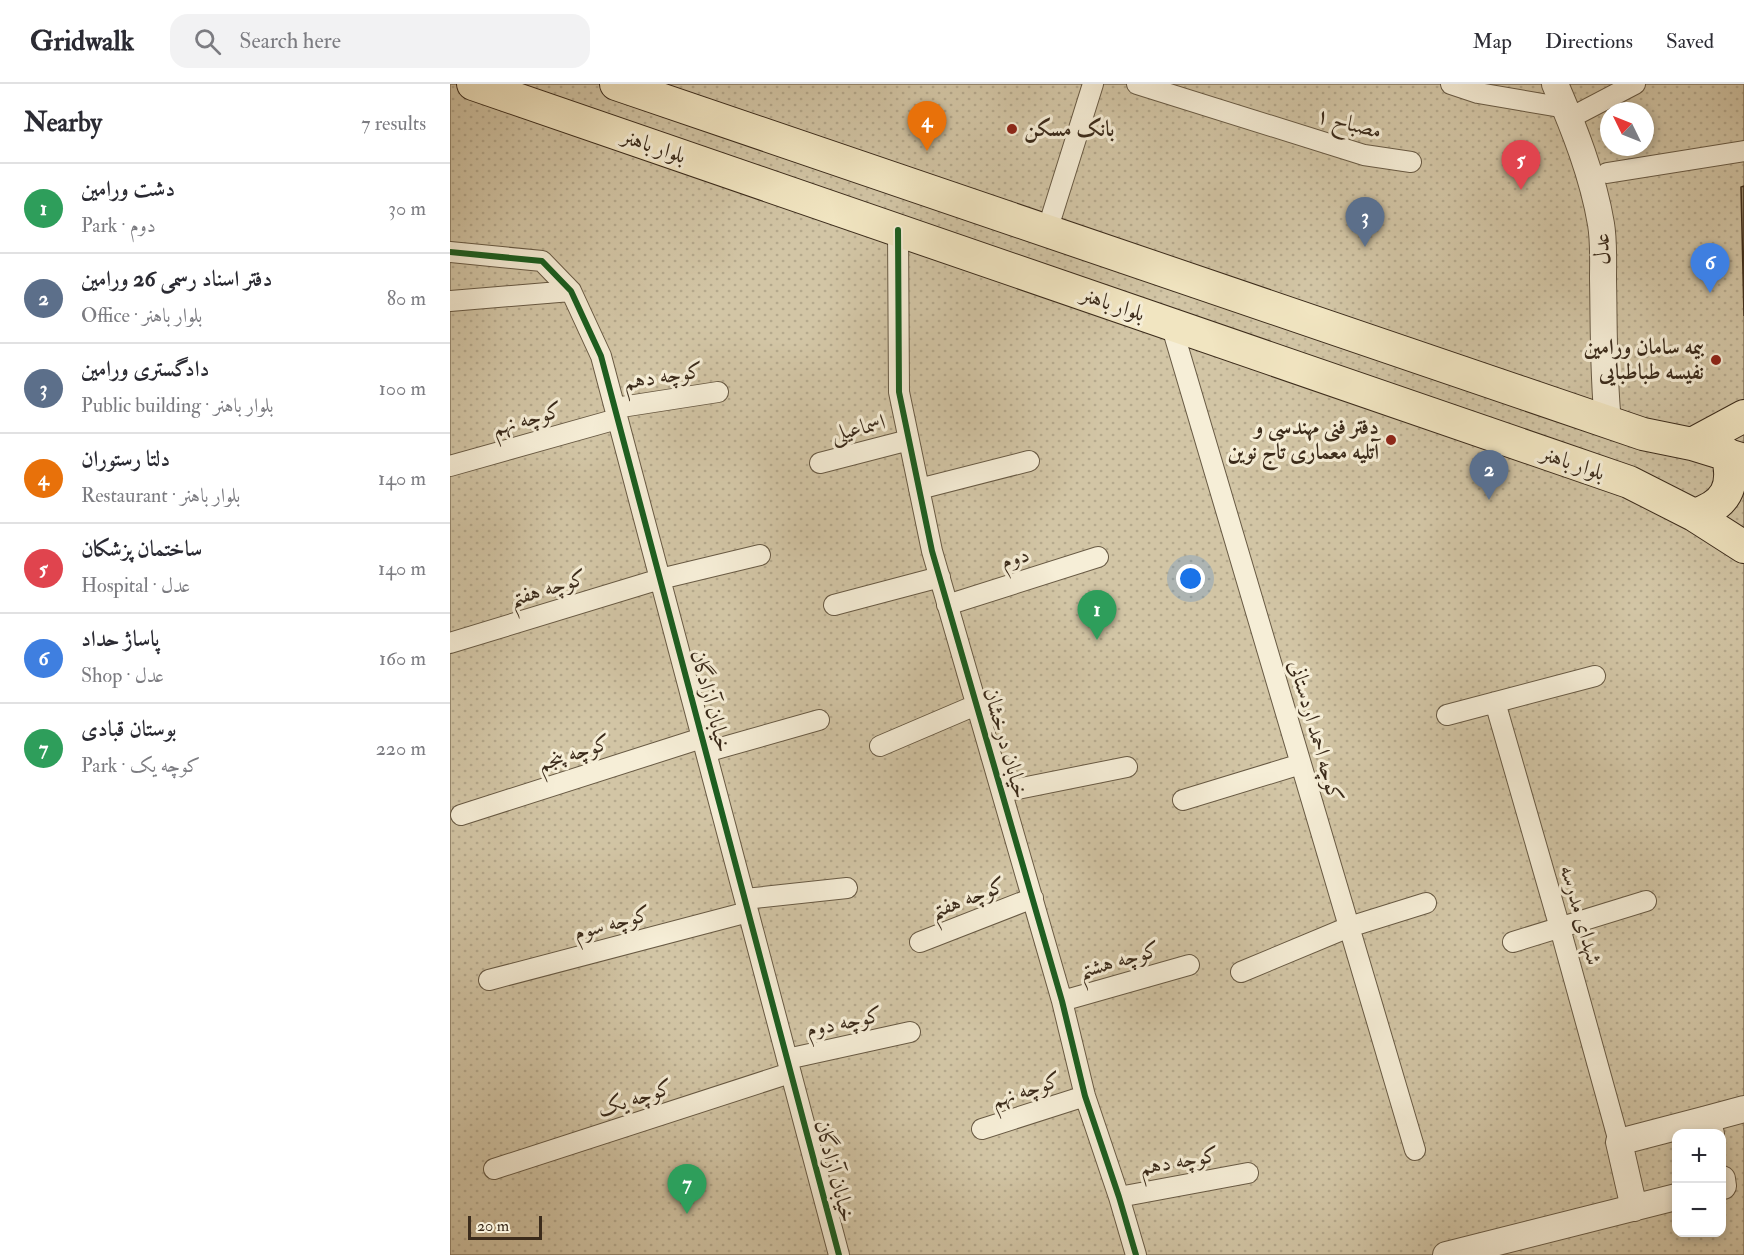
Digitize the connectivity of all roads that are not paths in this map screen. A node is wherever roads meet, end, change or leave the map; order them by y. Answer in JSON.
{"nodes":[{"id":1,"x":473,"y":84,"type":"edge"},
{"id":2,"x":616,"y":84,"type":"edge"},
{"id":3,"x":1093,"y":84,"type":"edge"},
{"id":4,"x":1137,"y":84,"type":"edge"},
{"id":5,"x":1450,"y":84,"type":"edge"},
{"id":6,"x":1556,"y":84,"type":"edge"},
{"id":7,"x":1635,"y":84,"type":"edge"},
{"id":8,"x":673,"y":93,"type":"edge"},
{"id":9,"x":1568,"y":113,"type":"junction"},
{"id":10,"x":1744,"y":151,"type":"edge"},
{"id":11,"x":1412,"y":162,"type":"dead end"},
{"id":12,"x":1607,"y":173,"type":"dead end"},
{"id":13,"x":898,"y":230,"type":"junction"},
{"id":14,"x":1047,"y":231,"type":"junction"},
{"id":15,"x":450,"y":252,"type":"edge"},
{"id":16,"x":571,"y":291,"type":"junction"},
{"id":17,"x":450,"y":301,"type":"edge"},
{"id":18,"x":1171,"y":324,"type":"junction"},
{"id":19,"x":718,"y":392,"type":"dead end"},
{"id":20,"x":616,"y":413,"type":"junction"},
{"id":21,"x":1744,"y":417,"type":"edge"},
{"id":22,"x":1608,"y":422,"type":"junction"},
{"id":23,"x":909,"y":440,"type":"junction"},
{"id":24,"x":1692,"y":444,"type":"junction"},
{"id":25,"x":1736,"y":457,"type":"edge"},
{"id":26,"x":1029,"y":461,"type":"dead end"},
{"id":27,"x":820,"y":463,"type":"dead end"},
{"id":28,"x":450,"y":466,"type":"edge"},
{"id":29,"x":919,"y":489,"type":"junction"},
{"id":30,"x":1694,"y":515,"type":"junction"},
{"id":31,"x":1744,"y":547,"type":"edge"},
{"id":32,"x":760,"y":555,"type":"dead end"},
{"id":33,"x":1098,"y":557,"type":"dead end"},
{"id":34,"x":940,"y":578,"type":"junction"},
{"id":35,"x":660,"y":579,"type":"junction"},
{"id":36,"x":947,"y":604,"type":"junction"},
{"id":37,"x":834,"y":605,"type":"dead end"},
{"id":38,"x":450,"y":643,"type":"edge"},
{"id":39,"x":1595,"y":676,"type":"dead end"},
{"id":40,"x":1495,"y":702,"type":"junction"},
{"id":41,"x":976,"y":705,"type":"junction"},
{"id":42,"x":1447,"y":715,"type":"dead end"},
{"id":43,"x":819,"y":720,"type":"dead end"},
{"id":44,"x":704,"y":745,"type":"junction"},
{"id":45,"x":880,"y":746,"type":"dead end"},
{"id":46,"x":1301,"y":764,"type":"junction"},
{"id":47,"x":1127,"y":767,"type":"dead end"},
{"id":48,"x":1002,"y":792,"type":"junction"},
{"id":49,"x":1183,"y":800,"type":"dead end"},
{"id":50,"x":461,"y":814,"type":"dead end"},
{"id":51,"x":847,"y":888,"type":"dead end"},
{"id":52,"x":1033,"y":898,"type":"junction"},
{"id":53,"x":1646,"y":901,"type":"dead end"},
{"id":54,"x":1426,"y":903,"type":"dead end"},
{"id":55,"x":746,"y":905,"type":"junction"},
{"id":56,"x":1349,"y":927,"type":"junction"},
{"id":57,"x":1560,"y":928,"type":"junction"},
{"id":58,"x":920,"y":942,"type":"dead end"},
{"id":59,"x":1513,"y":942,"type":"dead end"},
{"id":60,"x":1189,"y":965,"type":"dead end"},
{"id":61,"x":1241,"y":972,"type":"dead end"},
{"id":62,"x":489,"y":981,"type":"dead end"},
{"id":63,"x":1062,"y":1001,"type":"junction"},
{"id":64,"x":910,"y":1032,"type":"dead end"},
{"id":65,"x":789,"y":1066,"type":"junction"},
{"id":66,"x":1085,"y":1096,"type":"junction"},
{"id":67,"x":1744,"y":1109,"type":"edge"},
{"id":68,"x":1709,"y":1126,"type":"edge"},
{"id":69,"x":982,"y":1129,"type":"dead end"},
{"id":70,"x":1619,"y":1142,"type":"junction"},
{"id":71,"x":1415,"y":1150,"type":"dead end"},
{"id":72,"x":494,"y":1168,"type":"dead end"},
{"id":73,"x":1248,"y":1173,"type":"dead end"},
{"id":74,"x":1119,"y":1197,"type":"junction"},
{"id":75,"x":1672,"y":1198,"type":"edge"},
{"id":76,"x":1634,"y":1208,"type":"junction"},
{"id":77,"x":839,"y":1255,"type":"edge"},
{"id":78,"x":1136,"y":1255,"type":"edge"},
{"id":79,"x":1446,"y":1255,"type":"edge"}],
"edges":[{"from":1,"to":13,"type":"main road","name":"بلوار باهنر"},
{"from":2,"to":8,"type":"main road","name":"بلوار باهنر"},
{"from":3,"to":14,"type":"street"},
{"from":4,"to":11,"type":"street","name":"مصباح ۱"},
{"from":5,"to":9,"type":"street"},
{"from":6,"to":9,"type":"street","name":"عدل"},
{"from":7,"to":9,"type":"street"},
{"from":8,"to":14,"type":"main road","name":"بلوار باهنر"},
{"from":9,"to":22,"type":"street","name":"عدل"},
{"from":10,"to":12,"type":"street"},
{"from":13,"to":18,"type":"main road","name":"بلوار باهنر"},
{"from":13,"to":23,"type":"street","name":"خیابان درخشان"},
{"from":14,"to":22,"type":"main road","name":"بلوار باهنر"},
{"from":15,"to":16,"type":"street","name":"خیابان آزادگان"},
{"from":16,"to":17,"type":"street"},
{"from":16,"to":20,"type":"street","name":"خیابان آزادگان"},
{"from":18,"to":30,"type":"main road","name":"بلوار باهنر"},
{"from":18,"to":46,"type":"street","name":"کوچه احمد اردستانی"},
{"from":19,"to":20,"type":"street","name":"کوچه دهم"},
{"from":20,"to":28,"type":"street","name":"کوچه نهم"},
{"from":20,"to":35,"type":"street","name":"خیابان آزادگان"},
{"from":21,"to":24,"type":"main road"},
{"from":22,"to":24,"type":"main road","name":"بلوار باهنر"},
{"from":23,"to":27,"type":"street","name":"اسماعیلی"},
{"from":23,"to":29,"type":"street","name":"خیابان درخشان"},
{"from":24,"to":25,"type":"main road","name":"بلوار باهنر"},
{"from":25,"to":30,"type":"main road"},
{"from":26,"to":29,"type":"street"},
{"from":29,"to":34,"type":"street","name":"خیابان درخشان"},
{"from":30,"to":31,"type":"main road","name":"بلوار باهنر"},
{"from":32,"to":35,"type":"street"},
{"from":33,"to":36,"type":"street","name":"دوم"},
{"from":34,"to":36,"type":"street","name":"خیابان درخشان"},
{"from":34,"to":37,"type":"street"},
{"from":35,"to":38,"type":"street","name":"کوچه هفتم"},
{"from":35,"to":44,"type":"street","name":"خیابان آزادگان"},
{"from":36,"to":41,"type":"street","name":"خیابان درخشان"},
{"from":39,"to":40,"type":"street"},
{"from":40,"to":42,"type":"street"},
{"from":40,"to":57,"type":"street","name":"شهدای مدرسه"},
{"from":41,"to":45,"type":"street"},
{"from":41,"to":48,"type":"street","name":"خیابان درخشان"},
{"from":43,"to":44,"type":"street","name":"کوچه پنجم"},
{"from":44,"to":50,"type":"street","name":"کوچه پنجم"},
{"from":44,"to":55,"type":"street","name":"خیابان آزادگان"},
{"from":46,"to":49,"type":"street"},
{"from":46,"to":56,"type":"street","name":"کوچه احمد اردستانی"},
{"from":47,"to":48,"type":"street"},
{"from":48,"to":52,"type":"street","name":"خیابان درخشان"},
{"from":51,"to":55,"type":"street","name":"کوچه سوم"},
{"from":52,"to":58,"type":"street","name":"کوچه هفتم"},
{"from":52,"to":63,"type":"street","name":"خیابان درخشان"},
{"from":53,"to":57,"type":"street"},
{"from":54,"to":56,"type":"street"},
{"from":55,"to":62,"type":"street","name":"کوچه سوم"},
{"from":55,"to":65,"type":"street","name":"خیابان آزادگان"},
{"from":56,"to":61,"type":"street"},
{"from":56,"to":71,"type":"street","name":"کوچه احمد اردستانی"},
{"from":57,"to":59,"type":"street"},
{"from":57,"to":70,"type":"street","name":"شهدای مدرسه"},
{"from":60,"to":63,"type":"street","name":"کوچه هشتم"},
{"from":63,"to":66,"type":"street","name":"خیابان درخشان"},
{"from":64,"to":65,"type":"street","name":"کوچه دوم"},
{"from":65,"to":72,"type":"street","name":"کوچه یک"},
{"from":65,"to":77,"type":"street","name":"خیابان آزادگان"},
{"from":66,"to":69,"type":"street","name":"کوچه نهم"},
{"from":66,"to":74,"type":"street","name":"خیابان درخشان"},
{"from":67,"to":68,"type":"street"},
{"from":68,"to":70,"type":"street"},
{"from":70,"to":76,"type":"street"},
{"from":73,"to":74,"type":"street","name":"کوچه دهم"},
{"from":74,"to":78,"type":"street","name":"خیابان درخشان"},
{"from":75,"to":76,"type":"street"},
{"from":76,"to":79,"type":"street"}]}
